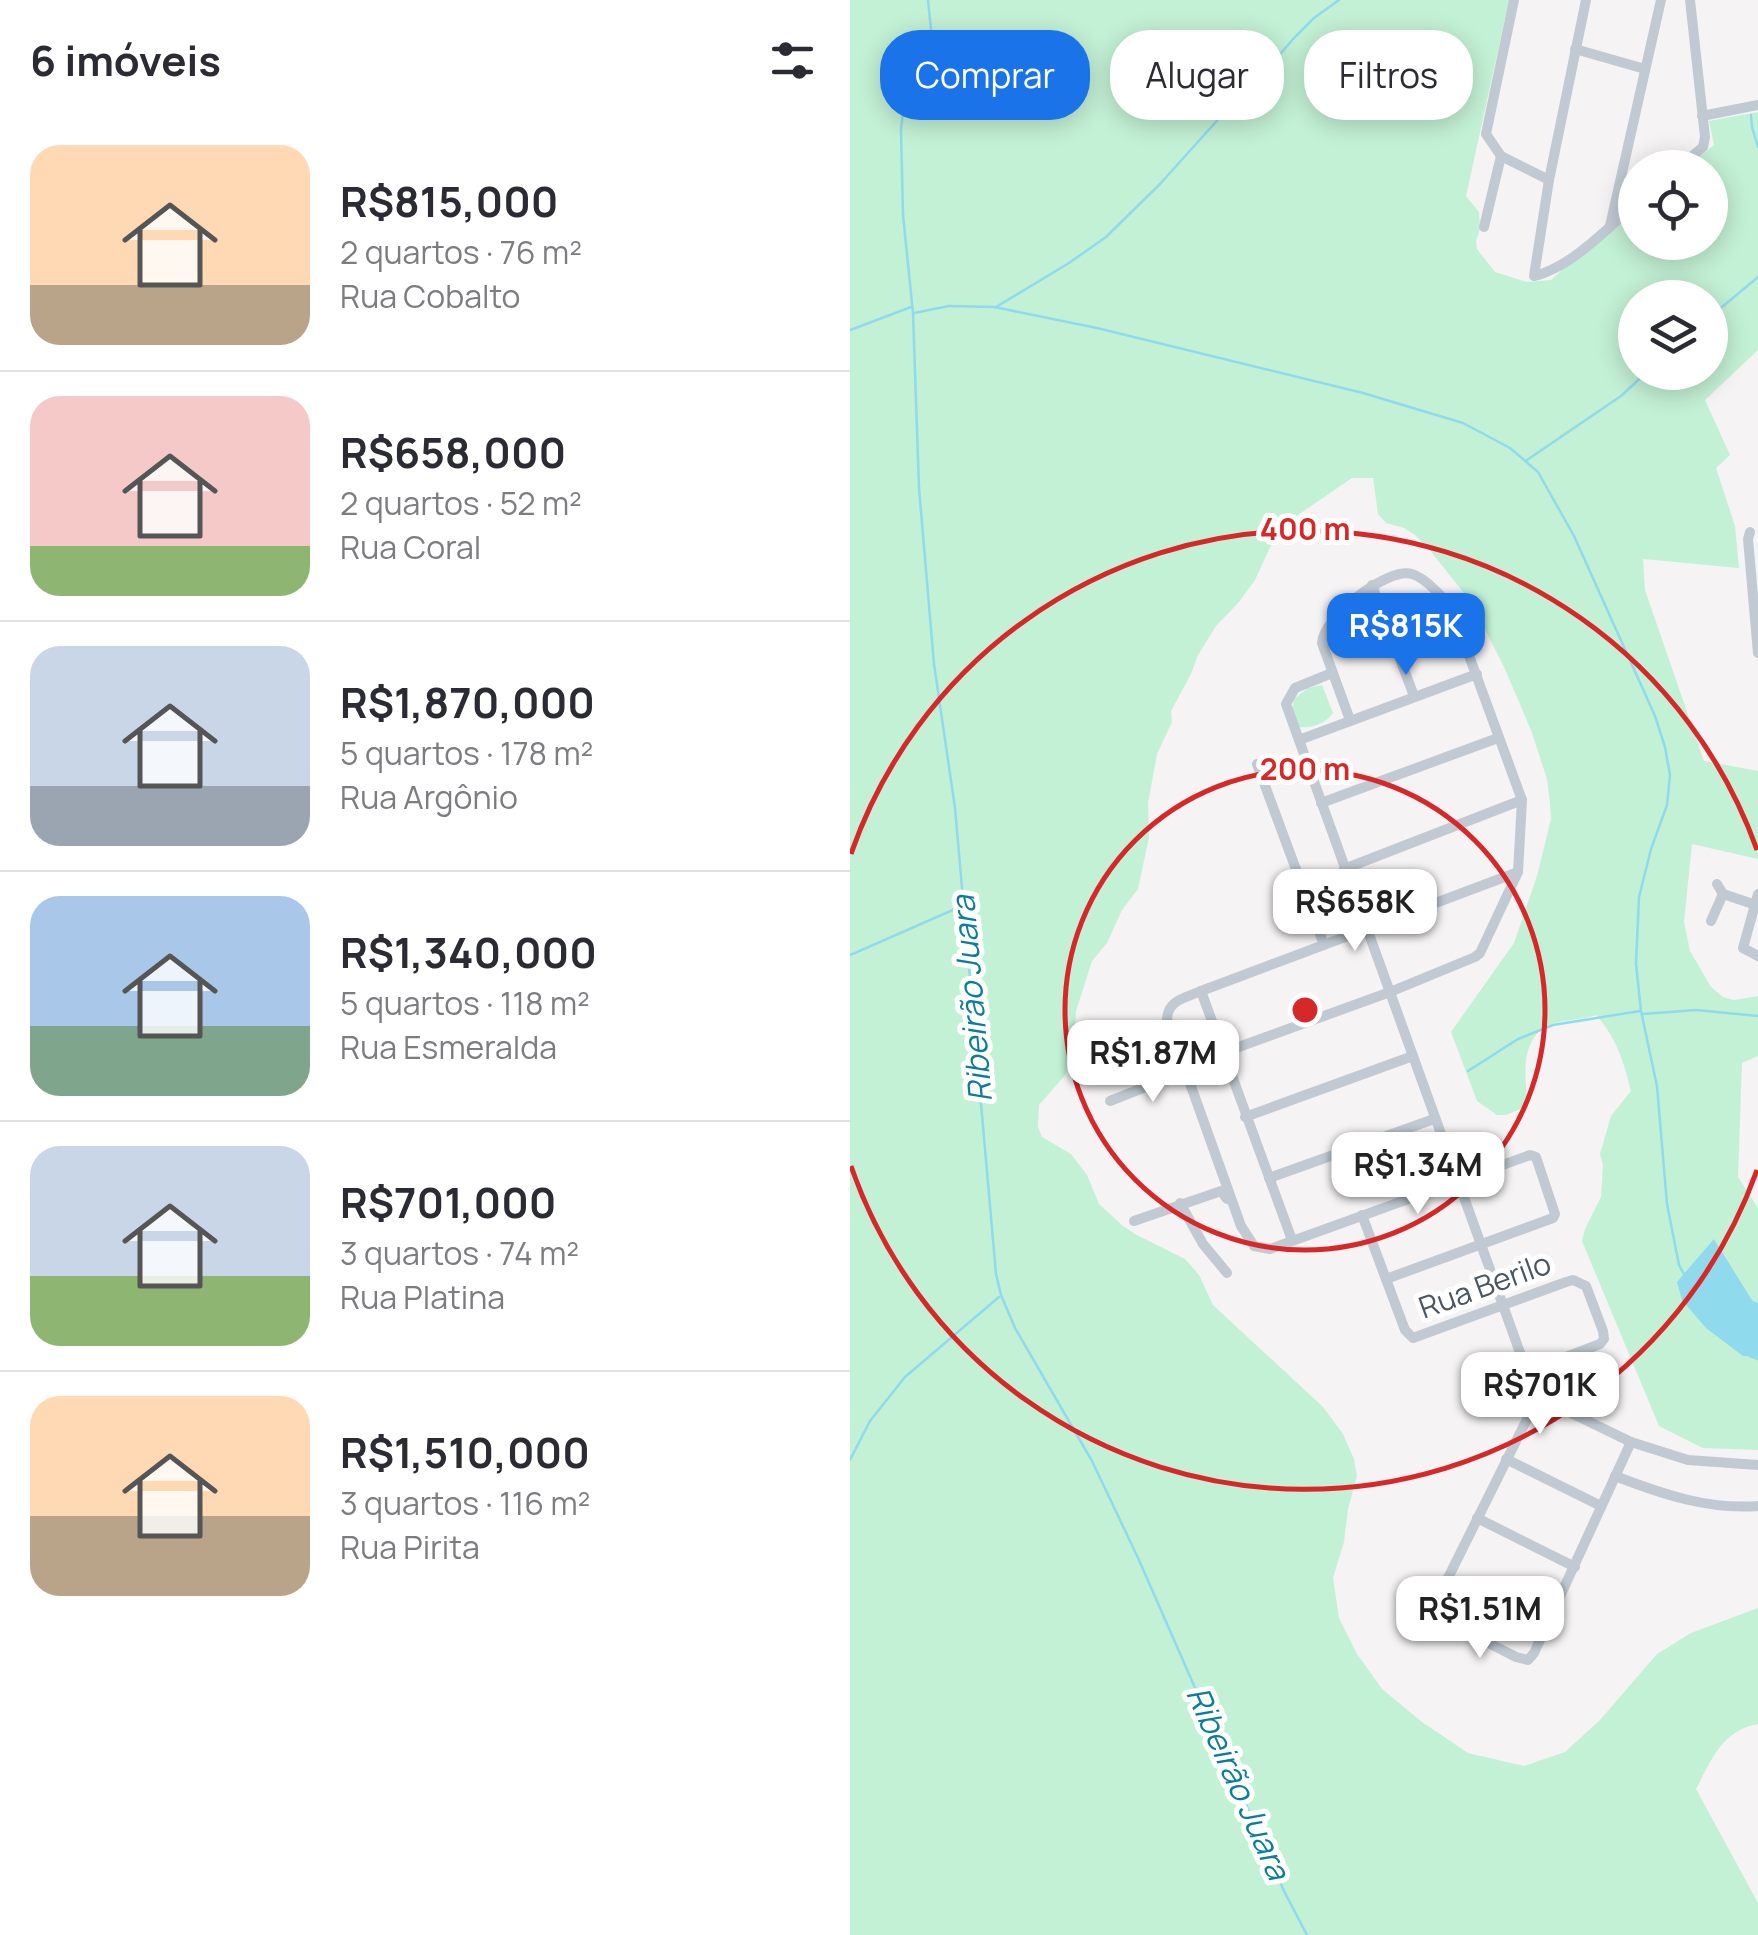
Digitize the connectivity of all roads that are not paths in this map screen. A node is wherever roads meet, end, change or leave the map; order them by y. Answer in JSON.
{"nodes":[{"id":1,"x":1514,"y":0,"type":"edge"},
{"id":2,"x":1586,"y":0,"type":"edge"},
{"id":3,"x":1662,"y":0,"type":"edge"},
{"id":4,"x":1690,"y":0,"type":"edge"},
{"id":5,"x":1575,"y":50,"type":"junction"},
{"id":6,"x":1644,"y":69,"type":"junction"},
{"id":7,"x":1758,"y":103,"type":"edge"},
{"id":8,"x":1702,"y":116,"type":"junction"},
{"id":9,"x":1699,"y":150,"type":"edge"},
{"id":10,"x":1500,"y":156,"type":"junction"},
{"id":11,"x":1549,"y":180,"type":"junction"},
{"id":12,"x":1618,"y":220,"type":"edge"},
{"id":13,"x":1484,"y":227,"type":"dead end"},
{"id":14,"x":1610,"y":227,"type":"junction"},
{"id":15,"x":1750,"y":532,"type":"dead end"},
{"id":16,"x":1372,"y":585,"type":"junction"},
{"id":17,"x":1758,"y":653,"type":"edge"},
{"id":18,"x":1332,"y":673,"type":"junction"},
{"id":19,"x":1477,"y":674,"type":"junction"},
{"id":20,"x":1414,"y":696,"type":"junction"},
{"id":21,"x":1350,"y":720,"type":"junction"},
{"id":22,"x":1498,"y":738,"type":"junction"},
{"id":23,"x":1299,"y":740,"type":"junction"},
{"id":24,"x":1257,"y":764,"type":"dead end"},
{"id":25,"x":1522,"y":800,"type":"junction"},
{"id":26,"x":1321,"y":803,"type":"junction"},
{"id":27,"x":1344,"y":868,"type":"junction"},
{"id":28,"x":1518,"y":872,"type":"junction"},
{"id":29,"x":1756,"y":899,"type":"edge"},
{"id":30,"x":1711,"y":921,"type":"dead end"},
{"id":31,"x":1366,"y":929,"type":"junction"},
{"id":32,"x":1324,"y":945,"type":"junction"},
{"id":33,"x":1758,"y":956,"type":"edge"},
{"id":34,"x":1201,"y":991,"type":"junction"},
{"id":35,"x":1390,"y":992,"type":"junction"},
{"id":36,"x":1222,"y":1053,"type":"junction"},
{"id":37,"x":1413,"y":1056,"type":"junction"},
{"id":38,"x":1188,"y":1076,"type":"junction"},
{"id":39,"x":1110,"y":1101,"type":"dead end"},
{"id":40,"x":1245,"y":1117,"type":"junction"},
{"id":41,"x":1434,"y":1118,"type":"junction"},
{"id":42,"x":1269,"y":1178,"type":"junction"},
{"id":43,"x":1458,"y":1182,"type":"junction"},
{"id":44,"x":1180,"y":1203,"type":"junction"},
{"id":45,"x":1362,"y":1215,"type":"junction"},
{"id":46,"x":1134,"y":1221,"type":"dead end"},
{"id":47,"x":1242,"y":1226,"type":"junction"},
{"id":48,"x":1292,"y":1240,"type":"junction"},
{"id":49,"x":1480,"y":1243,"type":"junction"},
{"id":50,"x":1227,"y":1273,"type":"dead end"},
{"id":51,"x":1386,"y":1279,"type":"junction"},
{"id":52,"x":1503,"y":1306,"type":"junction"},
{"id":53,"x":1527,"y":1372,"type":"junction"},
{"id":54,"x":1538,"y":1397,"type":"junction"},
{"id":55,"x":1631,"y":1442,"type":"junction"},
{"id":56,"x":1506,"y":1458,"type":"junction"},
{"id":57,"x":1758,"y":1465,"type":"edge"},
{"id":58,"x":1615,"y":1476,"type":"junction"},
{"id":59,"x":1601,"y":1506,"type":"junction"},
{"id":60,"x":1758,"y":1506,"type":"edge"},
{"id":61,"x":1477,"y":1518,"type":"junction"},
{"id":62,"x":1574,"y":1567,"type":"junction"},
{"id":63,"x":1446,"y":1579,"type":"junction"},
{"id":64,"x":1544,"y":1629,"type":"junction"}],
"edges":[{"from":1,"to":10,"type":"street"},
{"from":2,"to":5,"type":"street"},
{"from":3,"to":6,"type":"street"},
{"from":4,"to":8,"type":"street"},
{"from":5,"to":6,"type":"street"},
{"from":5,"to":11,"type":"street"},
{"from":6,"to":14,"type":"street"},
{"from":7,"to":8,"type":"street"},
{"from":8,"to":9,"type":"street"},
{"from":10,"to":11,"type":"street"},
{"from":10,"to":13,"type":"street"},
{"from":11,"to":14,"type":"street"},
{"from":12,"to":14,"type":"street"},
{"from":15,"to":17,"type":"street"},
{"from":16,"to":18,"type":"street"},
{"from":16,"to":19,"type":"street"},
{"from":16,"to":20,"type":"street"},
{"from":18,"to":21,"type":"street"},
{"from":18,"to":23,"type":"street"},
{"from":19,"to":20,"type":"street"},
{"from":19,"to":22,"type":"street"},
{"from":20,"to":21,"type":"street"},
{"from":21,"to":23,"type":"street"},
{"from":22,"to":25,"type":"street"},
{"from":22,"to":26,"type":"street"},
{"from":23,"to":26,"type":"street"},
{"from":24,"to":32,"type":"street"},
{"from":25,"to":27,"type":"street"},
{"from":25,"to":28,"type":"street"},
{"from":26,"to":27,"type":"street"},
{"from":27,"to":31,"type":"street"},
{"from":28,"to":31,"type":"street"},
{"from":28,"to":35,"type":"street"},
{"from":29,"to":30,"type":"street"},
{"from":29,"to":33,"type":"street"},
{"from":31,"to":32,"type":"street"},
{"from":31,"to":35,"type":"street"},
{"from":32,"to":34,"type":"street"},
{"from":34,"to":36,"type":"street"},
{"from":34,"to":38,"type":"street"},
{"from":35,"to":36,"type":"street"},
{"from":35,"to":37,"type":"street"},
{"from":36,"to":40,"type":"street"},
{"from":37,"to":40,"type":"street"},
{"from":37,"to":41,"type":"street"},
{"from":38,"to":39,"type":"street"},
{"from":38,"to":47,"type":"street"},
{"from":40,"to":42,"type":"street"},
{"from":41,"to":42,"type":"street"},
{"from":41,"to":43,"type":"street"},
{"from":42,"to":48,"type":"street"},
{"from":43,"to":45,"type":"street"},
{"from":43,"to":49,"type":"street"},
{"from":43,"to":49,"type":"street"},
{"from":44,"to":46,"type":"street"},
{"from":44,"to":47,"type":"street"},
{"from":44,"to":50,"type":"street"},
{"from":45,"to":48,"type":"street"},
{"from":45,"to":51,"type":"street"},
{"from":47,"to":48,"type":"street"},
{"from":49,"to":51,"type":"street"},
{"from":49,"to":52,"type":"street"},
{"from":51,"to":52,"type":"street","name":"Rua Berilo"},
{"from":52,"to":53,"type":"street"},
{"from":52,"to":53,"type":"street","name":"Rua Berilo"},
{"from":53,"to":54,"type":"street"},
{"from":54,"to":55,"type":"street"},
{"from":54,"to":56,"type":"street"},
{"from":55,"to":57,"type":"street"},
{"from":55,"to":58,"type":"street"},
{"from":56,"to":59,"type":"street"},
{"from":56,"to":61,"type":"street"},
{"from":58,"to":59,"type":"street"},
{"from":58,"to":60,"type":"street"},
{"from":59,"to":62,"type":"street"},
{"from":61,"to":62,"type":"street"},
{"from":61,"to":63,"type":"street"},
{"from":62,"to":64,"type":"street"},
{"from":63,"to":64,"type":"street"},
{"from":63,"to":64,"type":"street"}]}
